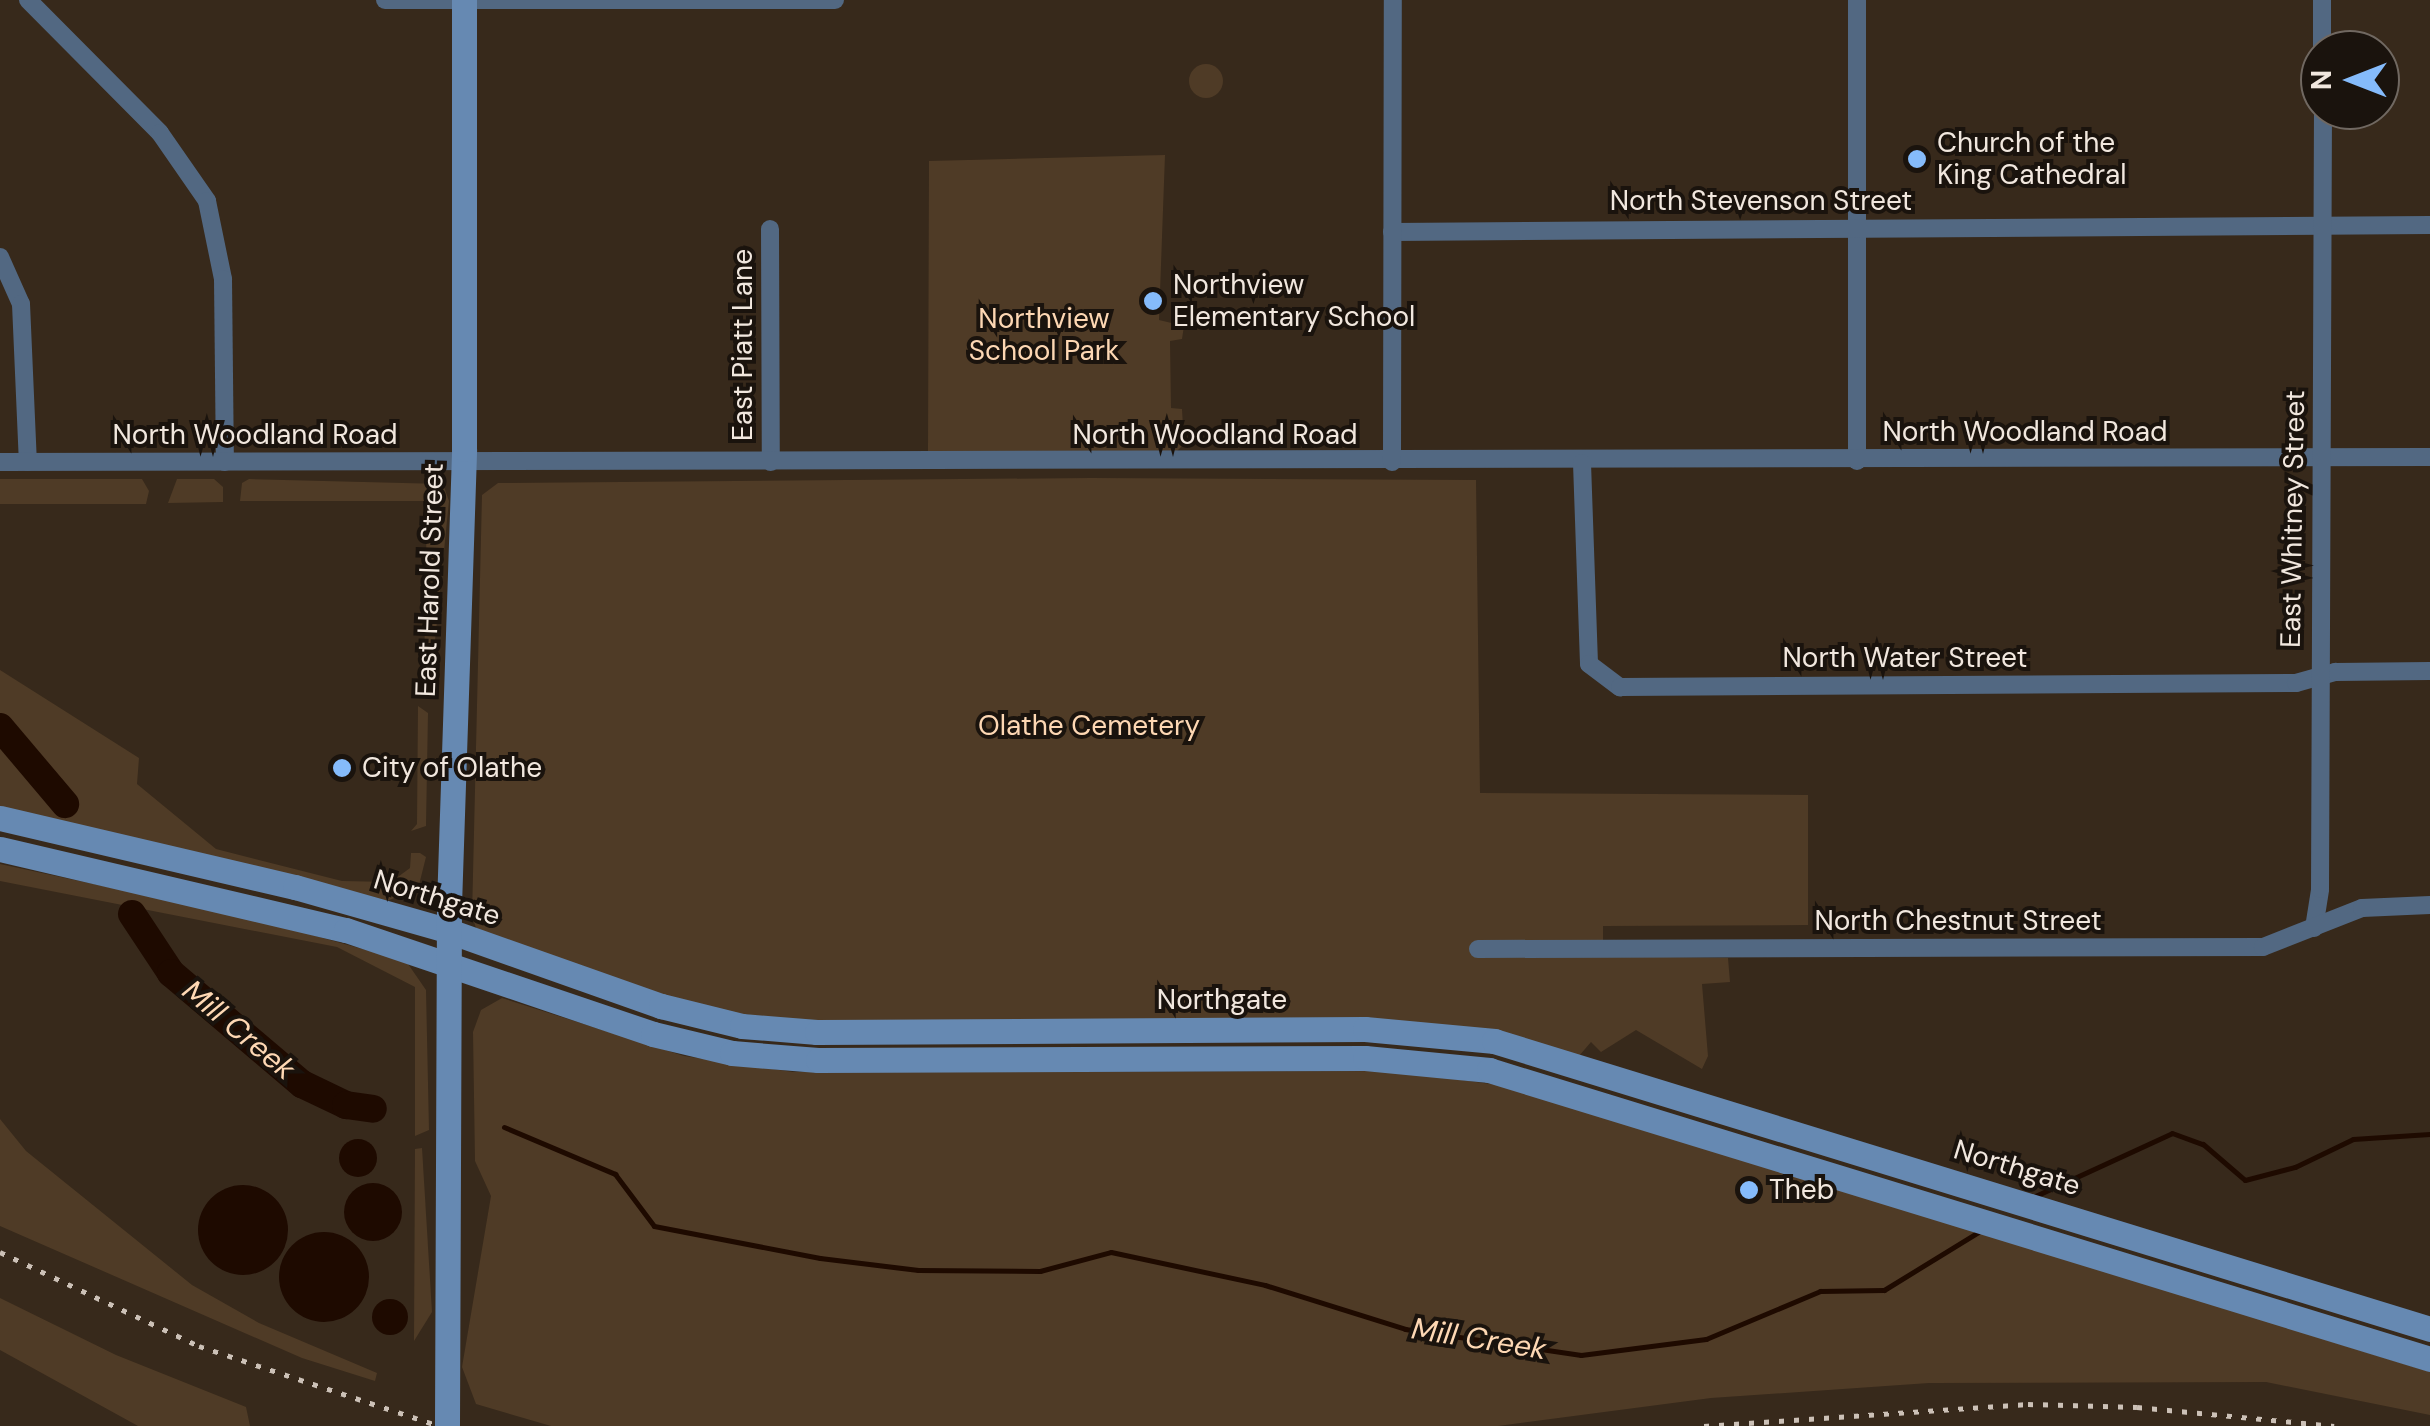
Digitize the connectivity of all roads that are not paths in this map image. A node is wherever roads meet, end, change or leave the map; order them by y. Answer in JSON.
{"nodes":[{"id":1,"x":28,"y":0,"type":"edge"},
{"id":2,"x":385,"y":0,"type":"edge"},
{"id":3,"x":464,"y":0,"type":"edge"},
{"id":4,"x":808,"y":0,"type":"edge"},
{"id":5,"x":836,"y":0,"type":"edge"},
{"id":6,"x":1393,"y":0,"type":"edge"},
{"id":7,"x":1856,"y":0,"type":"edge"},
{"id":8,"x":2322,"y":0,"type":"edge"},
{"id":9,"x":2322,"y":30,"type":"edge"},
{"id":10,"x":2322,"y":130,"type":"edge"},
{"id":11,"x":2323,"y":225,"type":"junction"},
{"id":12,"x":2430,"y":225,"type":"edge"},
{"id":13,"x":1856,"y":228,"type":"junction"},
{"id":14,"x":770,"y":229,"type":"dead end"},
{"id":15,"x":1392,"y":232,"type":"junction"},
{"id":16,"x":0,"y":257,"type":"edge"},
{"id":17,"x":2430,"y":457,"type":"edge"},
{"id":18,"x":2320,"y":458,"type":"junction"},
{"id":19,"x":1857,"y":460,"type":"junction"},
{"id":20,"x":0,"y":462,"type":"edge"},
{"id":21,"x":28,"y":462,"type":"junction"},
{"id":22,"x":225,"y":462,"type":"junction"},
{"id":23,"x":464,"y":462,"type":"junction"},
{"id":24,"x":771,"y":462,"type":"junction"},
{"id":25,"x":1392,"y":462,"type":"junction"},
{"id":26,"x":1582,"y":463,"type":"junction"},
{"id":27,"x":2430,"y":671,"type":"edge"},
{"id":28,"x":2318,"y":677,"type":"junction"},
{"id":29,"x":0,"y":818,"type":"edge"},
{"id":30,"x":0,"y":849,"type":"edge"},
{"id":31,"x":2430,"y":905,"type":"edge"},
{"id":32,"x":2314,"y":928,"type":"junction"},
{"id":33,"x":449,"y":931,"type":"junction"},
{"id":34,"x":1478,"y":949,"type":"dead end"},
{"id":35,"x":449,"y":962,"type":"junction"},
{"id":36,"x":2430,"y":1329,"type":"edge"},
{"id":37,"x":2430,"y":1359,"type":"edge"},
{"id":38,"x":447,"y":1426,"type":"edge"}],
"edges":[{"from":1,"to":22,"type":"street"},
{"from":2,"to":3,"type":"street"},
{"from":3,"to":4,"type":"street"},
{"from":3,"to":23,"type":"main road","name":"East Harold Street"},
{"from":4,"to":5,"type":"street"},
{"from":6,"to":15,"type":"street"},
{"from":7,"to":13,"type":"street"},
{"from":8,"to":9,"type":"street"},
{"from":10,"to":11,"type":"street","name":"East Whitney Street"},
{"from":11,"to":12,"type":"street","name":"North Stevenson Street"},
{"from":11,"to":13,"type":"street","name":"North Stevenson Street"},
{"from":11,"to":18,"type":"street","name":"East Whitney Street"},
{"from":13,"to":15,"type":"street","name":"North Stevenson Street"},
{"from":13,"to":19,"type":"street"},
{"from":14,"to":24,"type":"street","name":"East Piatt Lane"},
{"from":15,"to":25,"type":"street"},
{"from":16,"to":21,"type":"street"},
{"from":17,"to":18,"type":"street","name":"North Woodland Road"},
{"from":18,"to":19,"type":"street","name":"North Woodland Road"},
{"from":18,"to":28,"type":"street","name":"East Whitney Street"},
{"from":19,"to":26,"type":"street","name":"North Woodland Road"},
{"from":20,"to":21,"type":"street","name":"North Woodland Road"},
{"from":21,"to":22,"type":"street","name":"North Woodland Road"},
{"from":22,"to":23,"type":"street","name":"North Woodland Road"},
{"from":23,"to":24,"type":"street","name":"North Woodland Road"},
{"from":23,"to":33,"type":"main road","name":"East Harold Street"},
{"from":24,"to":25,"type":"street","name":"North Woodland Road"},
{"from":25,"to":26,"type":"street","name":"North Woodland Road"},
{"from":26,"to":28,"type":"street","name":"North Water Street"},
{"from":27,"to":28,"type":"street","name":"North Water Street"},
{"from":28,"to":32,"type":"street","name":"East Whitney Street"},
{"from":29,"to":33,"type":"main road","name":"Northgate"},
{"from":30,"to":35,"type":"main road","name":"Northgate"},
{"from":31,"to":32,"type":"street","name":"North Chestnut Street"},
{"from":32,"to":34,"type":"street","name":"North Chestnut Street"},
{"from":33,"to":35,"type":"main road","name":"East Harold Street"},
{"from":33,"to":36,"type":"main road","name":"Northgate"},
{"from":35,"to":37,"type":"main road","name":"Northgate"},
{"from":35,"to":38,"type":"main road","name":"East Harold Street"}]}
